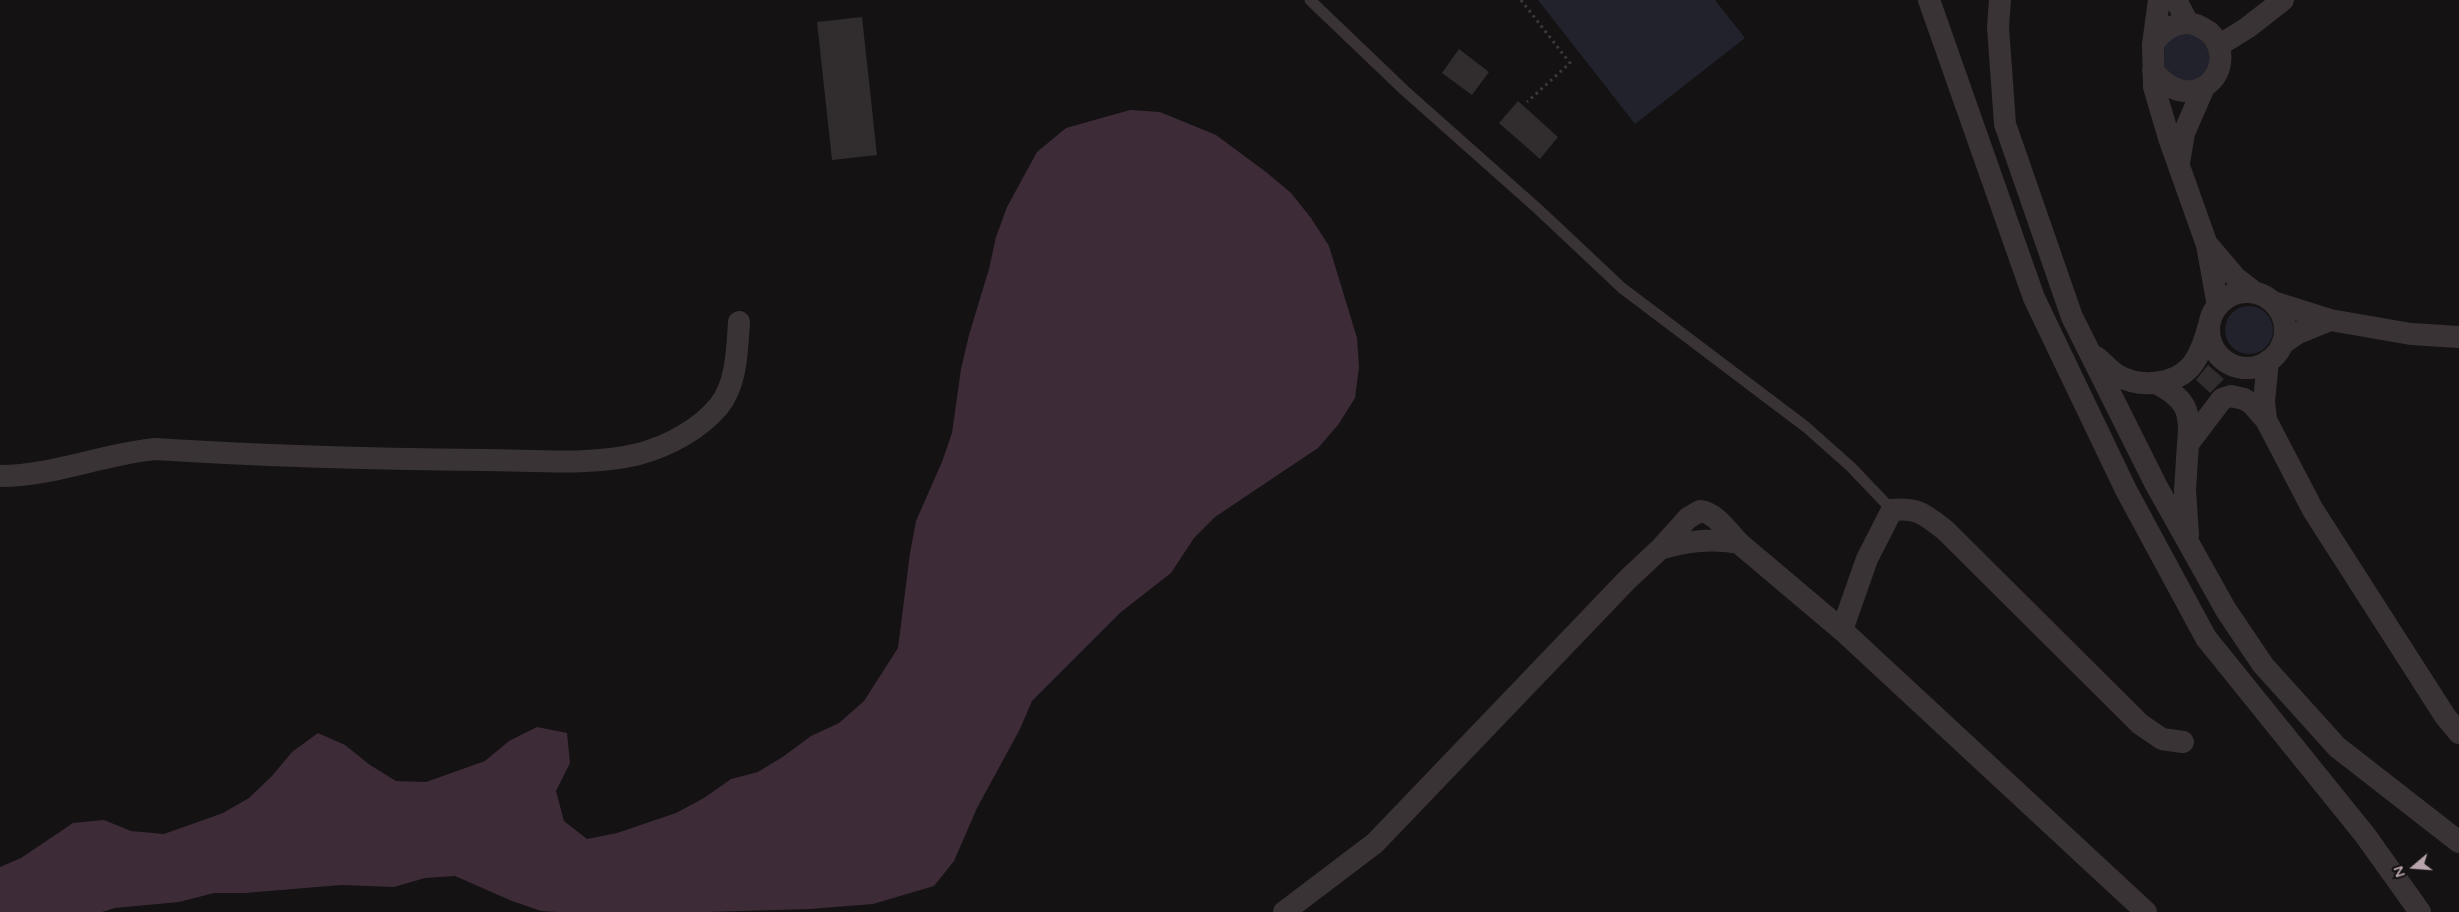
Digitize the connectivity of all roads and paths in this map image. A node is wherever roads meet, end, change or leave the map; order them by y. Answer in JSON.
{"nodes":[{"id":1,"x":1310,"y":0,"type":"edge"},
{"id":2,"x":1521,"y":0,"type":"edge"},
{"id":3,"x":1929,"y":0,"type":"edge"},
{"id":4,"x":2000,"y":0,"type":"edge"},
{"id":5,"x":2158,"y":0,"type":"edge"},
{"id":6,"x":2176,"y":0,"type":"edge"},
{"id":7,"x":2283,"y":0,"type":"edge"},
{"id":8,"x":2188,"y":23,"type":"junction"},
{"id":9,"x":2153,"y":44,"type":"junction"},
{"id":10,"x":2218,"y":46,"type":"junction"},
{"id":11,"x":2153,"y":71,"type":"junction"},
{"id":12,"x":2204,"y":87,"type":"junction"},
{"id":13,"x":1527,"y":102,"type":"dead end"},
{"id":14,"x":2179,"y":167,"type":"junction"},
{"id":15,"x":2207,"y":245,"type":"junction"},
{"id":16,"x":2264,"y":297,"type":"junction"},
{"id":17,"x":2214,"y":315,"type":"junction"},
{"id":18,"x":2330,"y":320,"type":"junction"},
{"id":19,"x":739,"y":322,"type":"dead end"},
{"id":20,"x":2459,"y":337,"type":"edge"},
{"id":21,"x":2088,"y":349,"type":"junction"},
{"id":22,"x":2266,"y":358,"type":"junction"},
{"id":23,"x":2156,"y":383,"type":"junction"},
{"id":24,"x":2222,"y":399,"type":"junction"},
{"id":25,"x":2266,"y":420,"type":"junction"},
{"id":26,"x":2188,"y":444,"type":"junction"},
{"id":27,"x":0,"y":476,"type":"edge"},
{"id":28,"x":1892,"y":510,"type":"junction"},
{"id":29,"x":2188,"y":541,"type":"junction"},
{"id":30,"x":1842,"y":630,"type":"junction"},
{"id":31,"x":2459,"y":733,"type":"edge"},
{"id":32,"x":2184,"y":742,"type":"dead end"},
{"id":33,"x":2459,"y":842,"type":"edge"},
{"id":34,"x":1284,"y":912,"type":"edge"},
{"id":35,"x":2146,"y":912,"type":"edge"},
{"id":36,"x":2420,"y":912,"type":"edge"}],
"edges":[{"from":1,"to":28,"type":"lane"},
{"from":2,"to":13,"type":"path"},
{"from":3,"to":36,"type":"street"},
{"from":4,"to":21,"type":"street"},
{"from":5,"to":9,"type":"street"},
{"from":6,"to":8,"type":"street"},
{"from":7,"to":10,"type":"street"},
{"from":8,"to":9,"type":"street"},
{"from":8,"to":10,"type":"street"},
{"from":9,"to":11,"type":"street"},
{"from":10,"to":12,"type":"street"},
{"from":11,"to":12,"type":"street"},
{"from":11,"to":14,"type":"street"},
{"from":12,"to":14,"type":"street"},
{"from":14,"to":15,"type":"street"},
{"from":15,"to":16,"type":"street"},
{"from":15,"to":17,"type":"street"},
{"from":16,"to":17,"type":"street"},
{"from":16,"to":18,"type":"street"},
{"from":16,"to":22,"type":"street"},
{"from":17,"to":22,"type":"street"},
{"from":17,"to":23,"type":"street"},
{"from":18,"to":20,"type":"street"},
{"from":18,"to":22,"type":"street"},
{"from":19,"to":27,"type":"street"},
{"from":21,"to":23,"type":"street"},
{"from":21,"to":29,"type":"street"},
{"from":22,"to":24,"type":"street"},
{"from":22,"to":25,"type":"street"},
{"from":23,"to":26,"type":"street"},
{"from":24,"to":25,"type":"street"},
{"from":24,"to":26,"type":"street"},
{"from":25,"to":31,"type":"street"},
{"from":26,"to":29,"type":"street"},
{"from":28,"to":30,"type":"street"},
{"from":28,"to":32,"type":"street"},
{"from":29,"to":33,"type":"street"},
{"from":30,"to":34,"type":"street"},
{"from":30,"to":35,"type":"street"}]}
